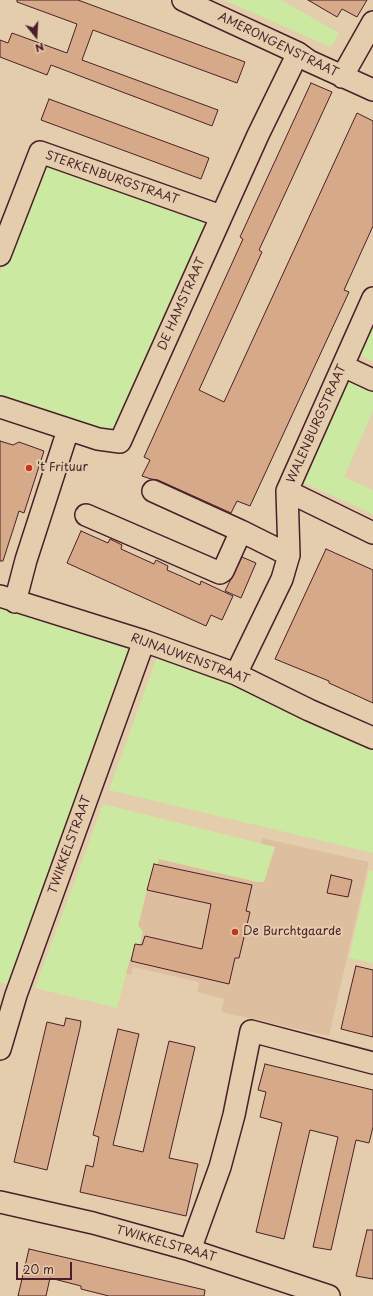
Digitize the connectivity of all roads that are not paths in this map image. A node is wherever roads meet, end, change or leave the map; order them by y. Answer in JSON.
{"nodes":[{"id":1,"x":183,"y":0,"type":"edge"},
{"id":2,"x":373,"y":22,"type":"edge"},
{"id":3,"x":298,"y":53,"type":"junction"},
{"id":4,"x":342,"y":77,"type":"junction"},
{"id":5,"x":373,"y":90,"type":"edge"},
{"id":6,"x":221,"y":216,"type":"junction"},
{"id":7,"x":0,"y":255,"type":"edge"},
{"id":8,"x":373,"y":298,"type":"edge"},
{"id":9,"x":343,"y":366,"type":"junction"},
{"id":10,"x":373,"y":380,"type":"edge"},
{"id":11,"x":0,"y":407,"type":"edge"},
{"id":12,"x":68,"y":430,"type":"junction"},
{"id":13,"x":153,"y":491,"type":"dead end"},
{"id":14,"x":287,"y":491,"type":"junction"},
{"id":15,"x":86,"y":515,"type":"dead end"},
{"id":16,"x":241,"y":531,"type":"junction"},
{"id":17,"x":373,"y":533,"type":"edge"},
{"id":18,"x":289,"y":555,"type":"junction"},
{"id":19,"x":8,"y":599,"type":"edge"},
{"id":20,"x":144,"y":641,"type":"junction"},
{"id":21,"x":236,"y":674,"type":"junction"},
{"id":22,"x":373,"y":738,"type":"edge"},
{"id":23,"x":0,"y":1050,"type":"edge"},
{"id":24,"x":373,"y":1063,"type":"edge"},
{"id":25,"x":1,"y":1207,"type":"edge"},
{"id":26,"x":190,"y":1250,"type":"junction"},
{"id":27,"x":329,"y":1296,"type":"edge"}],
"edges":[{"from":1,"to":3,"type":"street","name":"AMERONGENSTRAAT"},
{"from":2,"to":4,"type":"street"},
{"from":3,"to":4,"type":"street","name":"AMERONGENSTRAAT"},
{"from":3,"to":6,"type":"street","name":"DE HAMSTRAAT"},
{"from":4,"to":5,"type":"street","name":"AMERONGENSTRAAT"},
{"from":6,"to":7,"type":"street","name":"STERKENBURGSTRAAT"},
{"from":6,"to":12,"type":"street","name":"DE HAMSTRAAT"},
{"from":8,"to":9,"type":"street","name":"WALENBURGSTRAAT"},
{"from":9,"to":10,"type":"street"},
{"from":9,"to":14,"type":"street","name":"WALENBURGSTRAAT"},
{"from":11,"to":12,"type":"street","name":"DE HAMSTRAAT"},
{"from":12,"to":19,"type":"street"},
{"from":13,"to":16,"type":"street"},
{"from":14,"to":17,"type":"street"},
{"from":14,"to":18,"type":"street","name":"WALENBURGSTRAAT"},
{"from":15,"to":16,"type":"street"},
{"from":16,"to":18,"type":"street"},
{"from":18,"to":21,"type":"street","name":"WALENBURGSTRAAT"},
{"from":19,"to":20,"type":"street","name":"RIJNAUWENSTRAAT"},
{"from":20,"to":21,"type":"street","name":"RIJNAUWENSTRAAT"},
{"from":20,"to":23,"type":"street","name":"TWIKKELSTRAAT"},
{"from":21,"to":22,"type":"street","name":"RIJNAUWENSTRAAT"},
{"from":24,"to":26,"type":"street"},
{"from":25,"to":26,"type":"street","name":"TWIKKELSTRAAT"},
{"from":26,"to":27,"type":"street","name":"TWIKKELSTRAAT"}]}
